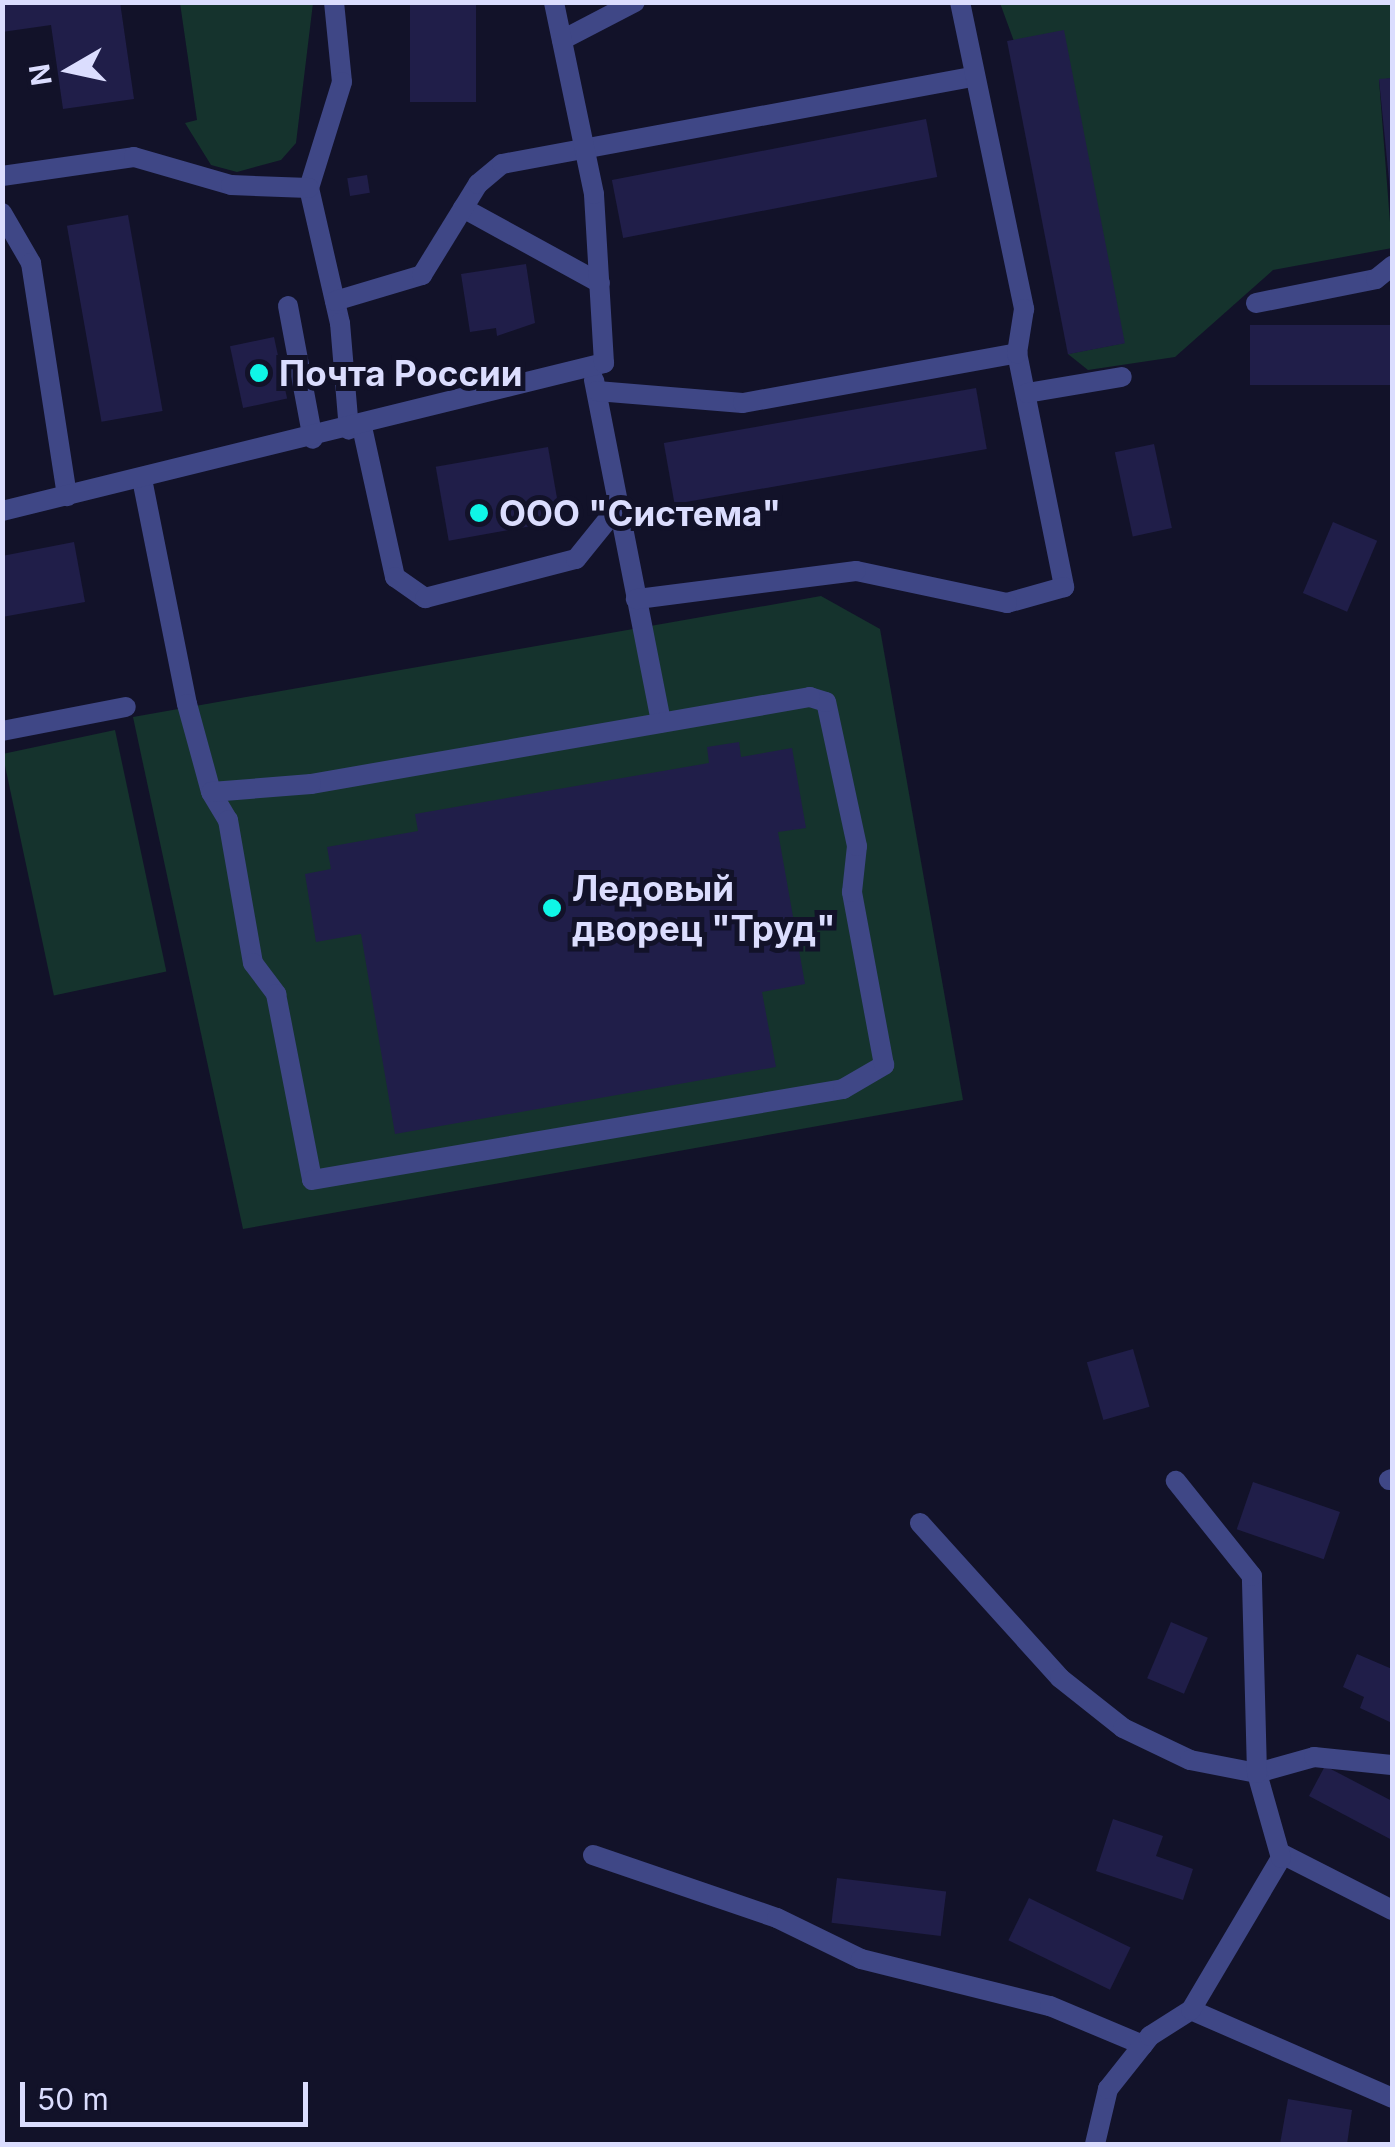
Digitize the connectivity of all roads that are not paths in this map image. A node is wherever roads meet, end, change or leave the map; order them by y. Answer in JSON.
{"nodes":[{"id":1,"x":334,"y":2,"type":"edge"},
{"id":2,"x":554,"y":2,"type":"edge"},
{"id":3,"x":635,"y":2,"type":"edge"},
{"id":4,"x":960,"y":2,"type":"edge"},
{"id":5,"x":562,"y":40,"type":"junction"},
{"id":6,"x":975,"y":76,"type":"junction"},
{"id":7,"x":583,"y":144,"type":"junction"},
{"id":8,"x":2,"y":176,"type":"edge"},
{"id":9,"x":309,"y":188,"type":"junction"},
{"id":10,"x":463,"y":208,"type":"junction"},
{"id":11,"x":2,"y":213,"type":"edge"},
{"id":12,"x":1392,"y":266,"type":"edge"},
{"id":13,"x":600,"y":284,"type":"junction"},
{"id":14,"x":336,"y":301,"type":"junction"},
{"id":15,"x":1256,"y":303,"type":"dead end"},
{"id":16,"x":288,"y":306,"type":"dead end"},
{"id":17,"x":1017,"y":353,"type":"junction"},
{"id":18,"x":592,"y":368,"type":"junction"},
{"id":19,"x":1122,"y":377,"type":"dead end"},
{"id":20,"x":596,"y":391,"type":"junction"},
{"id":21,"x":1027,"y":393,"type":"junction"},
{"id":22,"x":355,"y":428,"type":"junction"},
{"id":23,"x":312,"y":439,"type":"junction"},
{"id":24,"x":142,"y":479,"type":"junction"},
{"id":25,"x":66,"y":496,"type":"junction"},
{"id":26,"x":618,"y":506,"type":"junction"},
{"id":27,"x":2,"y":511,"type":"edge"},
{"id":28,"x":636,"y":599,"type":"junction"},
{"id":29,"x":126,"y":707,"type":"dead end"},
{"id":30,"x":661,"y":723,"type":"junction"},
{"id":31,"x":2,"y":731,"type":"edge"},
{"id":32,"x":211,"y":792,"type":"junction"},
{"id":33,"x":1176,"y":1481,"type":"dead end"},
{"id":34,"x":920,"y":1523,"type":"dead end"},
{"id":35,"x":1392,"y":1765,"type":"edge"},
{"id":36,"x":1257,"y":1773,"type":"junction"},
{"id":37,"x":1280,"y":1853,"type":"junction"},
{"id":38,"x":593,"y":1855,"type":"dead end"},
{"id":39,"x":1392,"y":1910,"type":"edge"},
{"id":40,"x":1191,"y":2010,"type":"junction"},
{"id":41,"x":1143,"y":2045,"type":"junction"},
{"id":42,"x":1392,"y":2098,"type":"edge"},
{"id":43,"x":1095,"y":2144,"type":"edge"}],
"edges":[{"from":1,"to":9,"type":"street"},
{"from":2,"to":5,"type":"street"},
{"from":3,"to":5,"type":"street"},
{"from":4,"to":6,"type":"street"},
{"from":5,"to":7,"type":"street"},
{"from":6,"to":7,"type":"street"},
{"from":6,"to":17,"type":"street"},
{"from":7,"to":10,"type":"street"},
{"from":7,"to":13,"type":"street"},
{"from":8,"to":9,"type":"street"},
{"from":9,"to":14,"type":"street"},
{"from":10,"to":13,"type":"street"},
{"from":10,"to":14,"type":"street"},
{"from":11,"to":25,"type":"street"},
{"from":12,"to":15,"type":"street"},
{"from":13,"to":18,"type":"street"},
{"from":14,"to":22,"type":"street"},
{"from":16,"to":23,"type":"street"},
{"from":17,"to":20,"type":"street"},
{"from":17,"to":21,"type":"street"},
{"from":18,"to":20,"type":"street"},
{"from":18,"to":22,"type":"street"},
{"from":19,"to":21,"type":"street"},
{"from":20,"to":26,"type":"street"},
{"from":21,"to":28,"type":"street"},
{"from":22,"to":23,"type":"street"},
{"from":22,"to":26,"type":"street"},
{"from":23,"to":24,"type":"street"},
{"from":24,"to":25,"type":"street"},
{"from":24,"to":32,"type":"street"},
{"from":25,"to":27,"type":"street"},
{"from":26,"to":28,"type":"street"},
{"from":28,"to":30,"type":"street"},
{"from":29,"to":31,"type":"street"},
{"from":30,"to":32,"type":"street"},
{"from":30,"to":32,"type":"street"},
{"from":33,"to":36,"type":"street"},
{"from":34,"to":36,"type":"street"},
{"from":35,"to":36,"type":"street"},
{"from":36,"to":37,"type":"street"},
{"from":37,"to":39,"type":"street"},
{"from":37,"to":40,"type":"street"},
{"from":38,"to":41,"type":"street"},
{"from":40,"to":41,"type":"street"},
{"from":40,"to":42,"type":"street"},
{"from":41,"to":43,"type":"street"}]}
